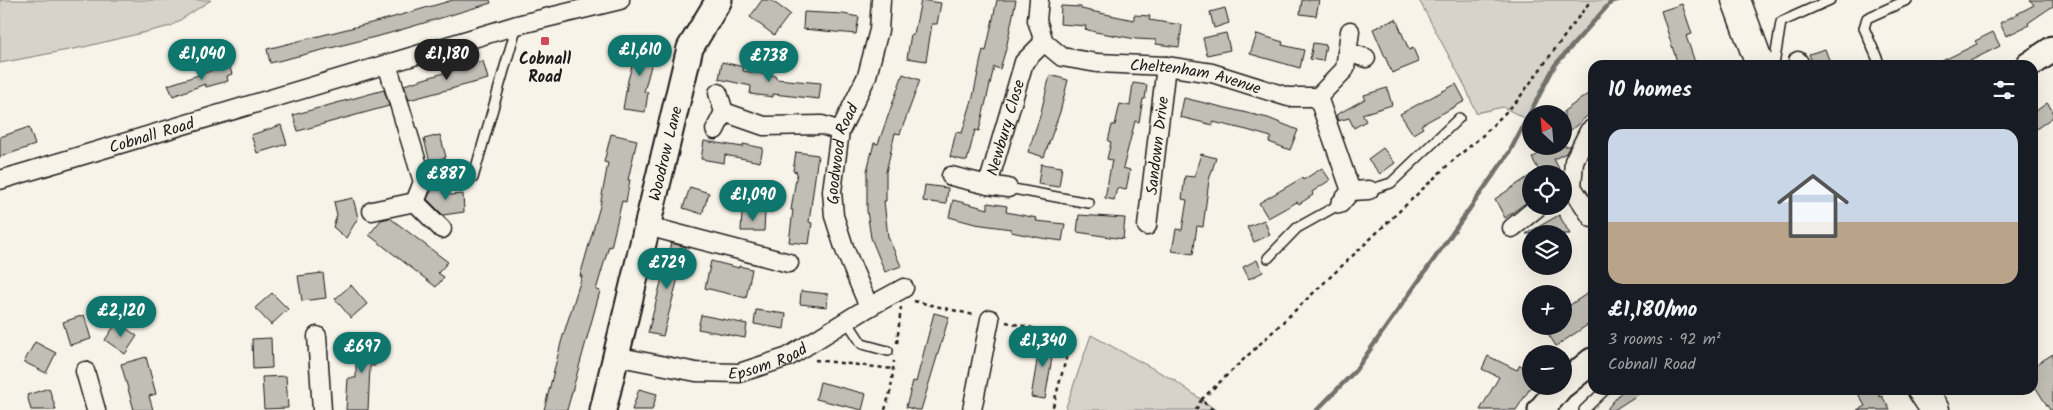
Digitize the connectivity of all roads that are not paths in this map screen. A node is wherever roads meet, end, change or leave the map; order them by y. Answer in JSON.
{"nodes":[{"id":1,"x":620,"y":0,"type":"edge"},
{"id":2,"x":718,"y":0,"type":"edge"},
{"id":3,"x":881,"y":0,"type":"edge"},
{"id":4,"x":1039,"y":0,"type":"edge"},
{"id":5,"x":1736,"y":0,"type":"edge"},
{"id":6,"x":1830,"y":0,"type":"edge"},
{"id":7,"x":1907,"y":0,"type":"edge"},
{"id":8,"x":517,"y":25,"type":"junction"},
{"id":9,"x":1350,"y":31,"type":"dead end"},
{"id":10,"x":1044,"y":42,"type":"junction"},
{"id":11,"x":2053,"y":49,"type":"edge"},
{"id":12,"x":1348,"y":52,"type":"junction"},
{"id":13,"x":1366,"y":58,"type":"dead end"},
{"id":14,"x":1758,"y":60,"type":"edge"},
{"id":15,"x":1775,"y":60,"type":"edge"},
{"id":16,"x":1878,"y":60,"type":"edge"},
{"id":17,"x":2036,"y":60,"type":"edge"},
{"id":18,"x":387,"y":64,"type":"junction"},
{"id":19,"x":1166,"y":66,"type":"junction"},
{"id":20,"x":718,"y":93,"type":"dead end"},
{"id":21,"x":1318,"y":97,"type":"junction"},
{"id":22,"x":724,"y":112,"type":"junction"},
{"id":23,"x":1459,"y":118,"type":"dead end"},
{"id":24,"x":715,"y":130,"type":"dead end"},
{"id":25,"x":840,"y":131,"type":"junction"},
{"id":26,"x":1588,"y":135,"type":"edge"},
{"id":27,"x":1572,"y":170,"type":"edge"},
{"id":28,"x":951,"y":176,"type":"dead end"},
{"id":29,"x":473,"y":178,"type":"dead end"},
{"id":30,"x":0,"y":180,"type":"edge"},
{"id":31,"x":988,"y":185,"type":"junction"},
{"id":32,"x":1008,"y":188,"type":"joint"},
{"id":33,"x":1369,"y":190,"type":"joint"},
{"id":34,"x":1572,"y":194,"type":"edge"},
{"id":35,"x":1346,"y":197,"type":"junction"},
{"id":36,"x":415,"y":202,"type":"junction"},
{"id":37,"x":1089,"y":203,"type":"dead end"},
{"id":38,"x":372,"y":210,"type":"dead end"},
{"id":39,"x":1588,"y":213,"type":"edge"},
{"id":40,"x":1528,"y":215,"type":"edge"},
{"id":41,"x":647,"y":226,"type":"junction"},
{"id":42,"x":1147,"y":226,"type":"dead end"},
{"id":43,"x":1512,"y":228,"type":"dead end"},
{"id":44,"x":442,"y":229,"type":"dead end"},
{"id":45,"x":1268,"y":258,"type":"dead end"},
{"id":46,"x":789,"y":263,"type":"dead end"},
{"id":47,"x":907,"y":294,"type":"road end"},
{"id":48,"x":869,"y":307,"type":"junction"},
{"id":49,"x":990,"y":319,"type":"road end"},
{"id":50,"x":847,"y":320,"type":"junction"},
{"id":51,"x":317,"y":336,"type":"dead end"},
{"id":52,"x":888,"y":351,"type":"dead end"},
{"id":53,"x":615,"y":356,"type":"junction"},
{"id":54,"x":1588,"y":364,"type":"edge"},
{"id":55,"x":85,"y":370,"type":"dead end"},
{"id":56,"x":1572,"y":377,"type":"edge"},
{"id":57,"x":1554,"y":395,"type":"edge"},
{"id":58,"x":1600,"y":395,"type":"edge"},
{"id":59,"x":1925,"y":395,"type":"edge"},
{"id":60,"x":96,"y":410,"type":"edge"},
{"id":61,"x":322,"y":410,"type":"edge"},
{"id":62,"x":603,"y":410,"type":"edge"},
{"id":63,"x":972,"y":410,"type":"edge"},
{"id":64,"x":1541,"y":410,"type":"edge"},
{"id":65,"x":1584,"y":410,"type":"edge"},
{"id":66,"x":1935,"y":410,"type":"edge"}],
"edges":[{"from":1,"to":8,"type":"street","name":"Cobnall Road"},
{"from":2,"to":41,"type":"street","name":"Woodrow Lane"},
{"from":3,"to":25,"type":"street","name":"Goodwood Road"},
{"from":4,"to":10,"type":"street"},
{"from":5,"to":14,"type":"highway"},
{"from":6,"to":15,"type":"lane"},
{"from":7,"to":16,"type":"lane"},
{"from":8,"to":18,"type":"street","name":"Cobnall Road"},
{"from":8,"to":29,"type":"lane"},
{"from":9,"to":12,"type":"street"},
{"from":10,"to":19,"type":"street","name":"Cheltenham Avenue"},
{"from":10,"to":31,"type":"street","name":"Newbury Close"},
{"from":11,"to":17,"type":"street"},
{"from":12,"to":13,"type":"street"},
{"from":12,"to":21,"type":"street"},
{"from":18,"to":30,"type":"street","name":"Cobnall Road"},
{"from":18,"to":36,"type":"street"},
{"from":19,"to":21,"type":"street","name":"Cheltenham Avenue"},
{"from":19,"to":42,"type":"street","name":"Sandown Drive"},
{"from":20,"to":22,"type":"street"},
{"from":21,"to":35,"type":"street"},
{"from":22,"to":24,"type":"street"},
{"from":22,"to":25,"type":"street"},
{"from":23,"to":33,"type":"lane"},
{"from":25,"to":48,"type":"street","name":"Goodwood Road"},
{"from":26,"to":27,"type":"street"},
{"from":28,"to":31,"type":"street","name":"Newbury Close"},
{"from":31,"to":32,"type":"street"},
{"from":32,"to":37,"type":"lane"},
{"from":33,"to":35,"type":"street"},
{"from":34,"to":39,"type":"street"},
{"from":35,"to":45,"type":"lane"},
{"from":36,"to":38,"type":"street"},
{"from":36,"to":44,"type":"street"},
{"from":40,"to":43,"type":"street"},
{"from":41,"to":46,"type":"street"},
{"from":41,"to":53,"type":"street","name":"Woodrow Lane"},
{"from":47,"to":48,"type":"street","name":"Epsom Road"},
{"from":48,"to":50,"type":"street","name":"Epsom Road"},
{"from":49,"to":63,"type":"street"},
{"from":50,"to":52,"type":"lane"},
{"from":50,"to":53,"type":"street","name":"Epsom Road"},
{"from":51,"to":61,"type":"street"},
{"from":53,"to":62,"type":"street","name":"Woodrow Lane"},
{"from":54,"to":56,"type":"street"},
{"from":55,"to":60,"type":"street"},
{"from":57,"to":64,"type":"street"},
{"from":58,"to":65,"type":"lane"},
{"from":59,"to":66,"type":"highway"}]}
